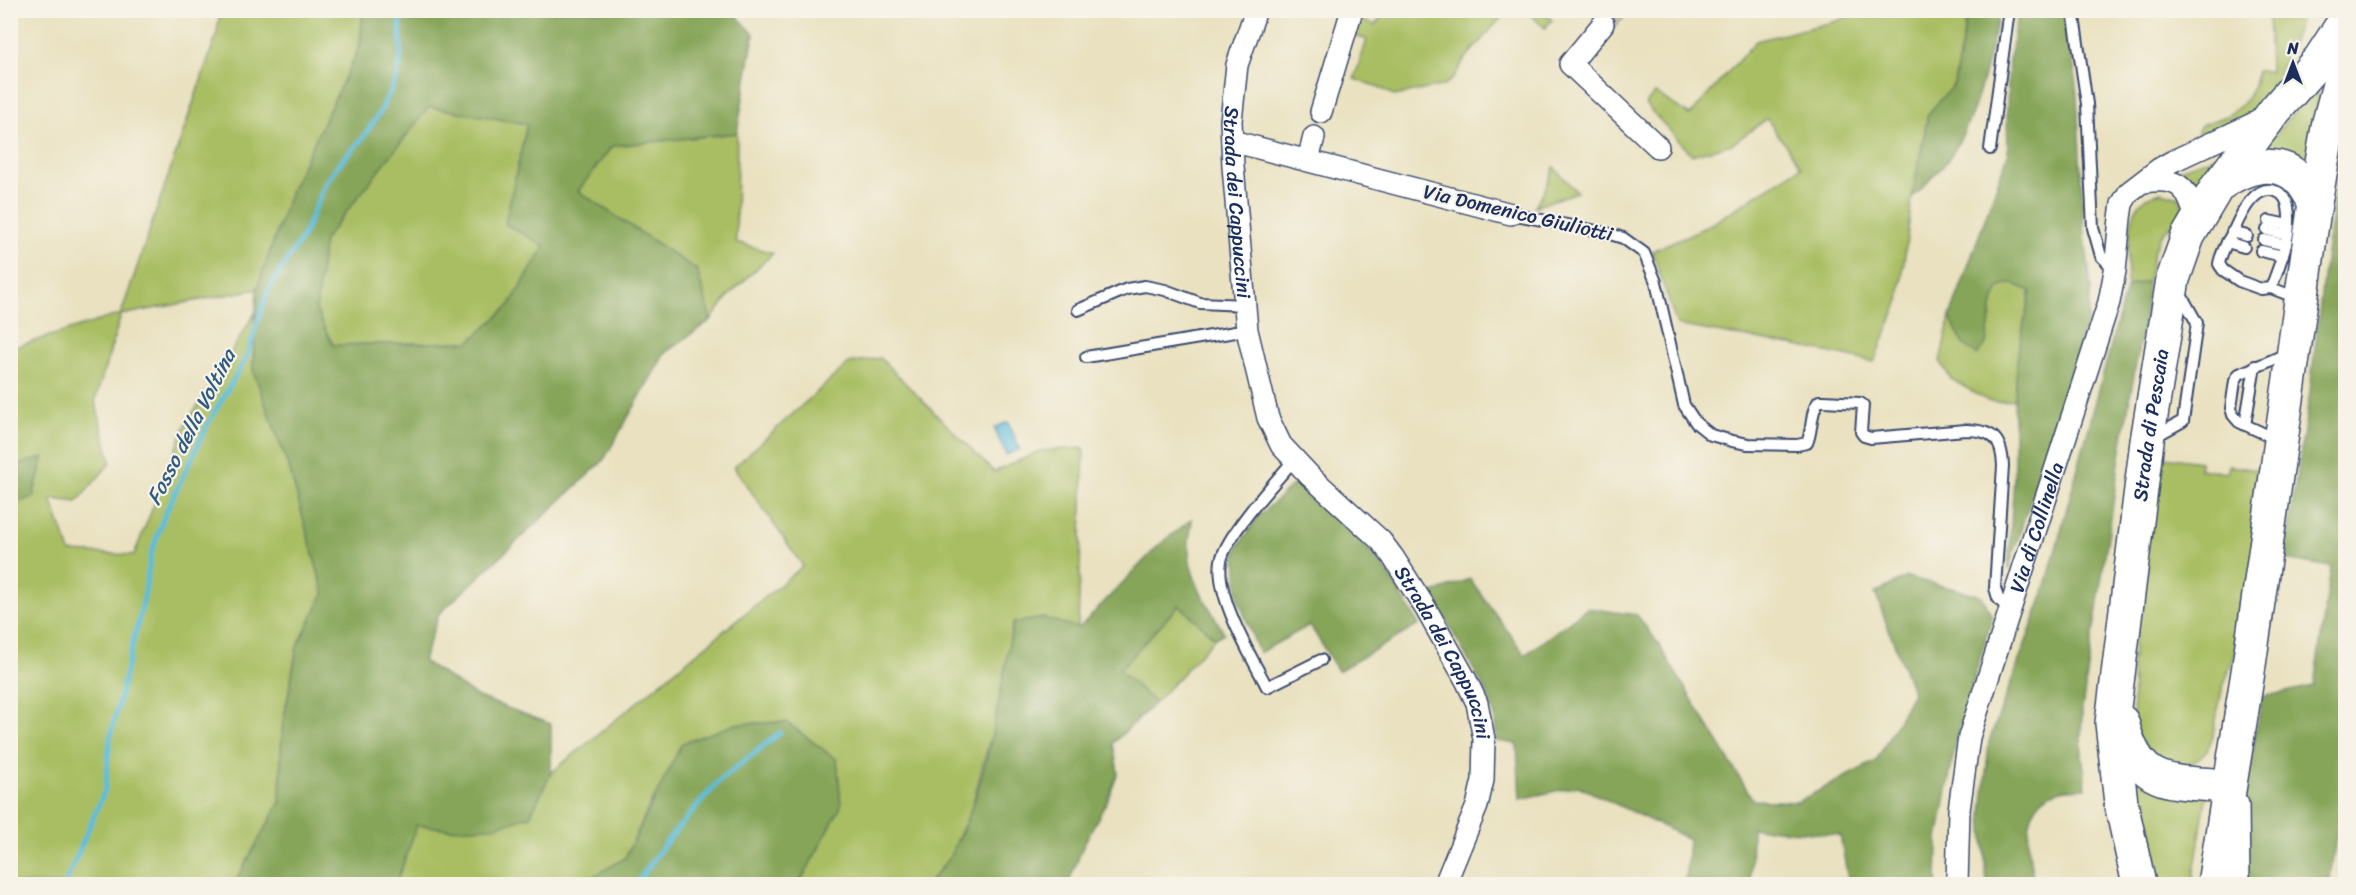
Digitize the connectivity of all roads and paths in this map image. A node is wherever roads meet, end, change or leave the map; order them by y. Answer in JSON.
{"nodes":[{"id":1,"x":1256,"y":10,"type":"edge"},
{"id":2,"x":1352,"y":10,"type":"edge"},
{"id":3,"x":2009,"y":10,"type":"edge"},
{"id":4,"x":2073,"y":10,"type":"edge"},
{"id":5,"x":2346,"y":19,"type":"edge"},
{"id":6,"x":1603,"y":24,"type":"tunnel mouth"},
{"id":7,"x":2346,"y":58,"type":"edge"},
{"id":8,"x":1321,"y":112,"type":"dead end"},
{"id":9,"x":2271,"y":115,"type":"junction"},
{"id":10,"x":1314,"y":137,"type":"dead end"},
{"id":11,"x":1232,"y":141,"type":"junction"},
{"id":12,"x":1658,"y":147,"type":"dead end"},
{"id":13,"x":2201,"y":148,"type":"junction"},
{"id":14,"x":1990,"y":149,"type":"dead end"},
{"id":15,"x":2243,"y":150,"type":"junction"},
{"id":16,"x":1308,"y":160,"type":"junction"},
{"id":17,"x":2144,"y":182,"type":"junction"},
{"id":18,"x":2217,"y":187,"type":"junction"},
{"id":19,"x":2306,"y":190,"type":"junction"},
{"id":20,"x":1511,"y":214,"type":"joint"},
{"id":21,"x":2196,"y":219,"type":"junction"},
{"id":22,"x":2235,"y":228,"type":"junction"},
{"id":23,"x":2287,"y":235,"type":"junction"},
{"id":24,"x":2265,"y":236,"type":"junction"},
{"id":25,"x":2283,"y":256,"type":"junction"},
{"id":26,"x":2115,"y":271,"type":"junction"},
{"id":27,"x":2271,"y":288,"type":"junction"},
{"id":28,"x":2301,"y":299,"type":"junction"},
{"id":29,"x":1244,"y":305,"type":"junction"},
{"id":30,"x":1078,"y":310,"type":"dead end"},
{"id":31,"x":1247,"y":330,"type":"junction"},
{"id":32,"x":2294,"y":351,"type":"junction"},
{"id":33,"x":1086,"y":357,"type":"dead end"},
{"id":34,"x":2255,"y":366,"type":"junction"},
{"id":35,"x":2246,"y":425,"type":"junction"},
{"id":36,"x":2281,"y":441,"type":"junction"},
{"id":37,"x":1294,"y":460,"type":"junction"},
{"id":38,"x":2009,"y":610,"type":"junction"},
{"id":39,"x":1321,"y":660,"type":"dead end"},
{"id":40,"x":2248,"y":672,"type":"junction"},
{"id":41,"x":2113,"y":700,"type":"junction"},
{"id":42,"x":2151,"y":774,"type":"junction"},
{"id":43,"x":2229,"y":786,"type":"junction"},
{"id":44,"x":1445,"y":885,"type":"edge"},
{"id":45,"x":1957,"y":885,"type":"edge"},
{"id":46,"x":2139,"y":885,"type":"edge"},
{"id":47,"x":2214,"y":885,"type":"edge"},
{"id":48,"x":2239,"y":885,"type":"edge"}],
"edges":[{"from":1,"to":11,"type":"street","name":"Strada dei Cappuccini"},
{"from":2,"to":8,"type":"street"},
{"from":3,"to":14,"type":"lane"},
{"from":4,"to":26,"type":"lane"},
{"from":5,"to":9,"type":"main road","name":"Strada di Pescaia"},
{"from":6,"to":12,"type":"street"},
{"from":7,"to":19,"type":"main road"},
{"from":9,"to":13,"type":"street","name":"Via di Collinella"},
{"from":9,"to":15,"type":"main road","name":"Strada di Pescaia"},
{"from":10,"to":16,"type":"street"},
{"from":11,"to":16,"type":"street","name":"Via Domenico Giuliotti"},
{"from":11,"to":29,"type":"street","name":"Strada dei Cappuccini"},
{"from":13,"to":15,"type":"street","name":"Via di Collinella"},
{"from":13,"to":17,"type":"street","name":"Via di Collinella"},
{"from":15,"to":18,"type":"main road","name":"Strada di Pescaia"},
{"from":15,"to":19,"type":"main road"},
{"from":16,"to":20,"type":"street","name":"Via Domenico Giuliotti"},
{"from":17,"to":21,"type":"street"},
{"from":17,"to":26,"type":"street","name":"Via di Collinella"},
{"from":18,"to":19,"type":"main road"},
{"from":18,"to":21,"type":"main road","name":"Strada di Pescaia"},
{"from":19,"to":28,"type":"main road"},
{"from":20,"to":38,"type":"lane","name":"Via Domenico Giuliotti"},
{"from":21,"to":41,"type":"main road","name":"Strada di Pescaia"},
{"from":22,"to":22,"type":"lane"},
{"from":22,"to":23,"type":"lane"},
{"from":22,"to":27,"type":"lane"},
{"from":23,"to":24,"type":"lane"},
{"from":23,"to":24,"type":"lane"},
{"from":23,"to":25,"type":"lane"},
{"from":24,"to":25,"type":"lane"},
{"from":25,"to":27,"type":"lane"},
{"from":26,"to":38,"type":"street","name":"Via di Collinella"},
{"from":27,"to":28,"type":"lane"},
{"from":28,"to":32,"type":"main road"},
{"from":29,"to":30,"type":"lane"},
{"from":29,"to":31,"type":"street","name":"Strada dei Cappuccini"},
{"from":31,"to":33,"type":"lane"},
{"from":31,"to":37,"type":"street","name":"Strada dei Cappuccini"},
{"from":32,"to":34,"type":"lane"},
{"from":32,"to":36,"type":"main road"},
{"from":34,"to":35,"type":"lane"},
{"from":34,"to":35,"type":"lane"},
{"from":35,"to":36,"type":"lane"},
{"from":36,"to":40,"type":"main road"},
{"from":37,"to":39,"type":"lane"},
{"from":37,"to":44,"type":"street","name":"Strada dei Cappuccini"},
{"from":38,"to":45,"type":"street","name":"Via di Collinella"},
{"from":40,"to":42,"type":"main road"},
{"from":40,"to":43,"type":"main road"},
{"from":41,"to":42,"type":"main road"},
{"from":41,"to":46,"type":"main road","name":"Strada di Pescaia"},
{"from":42,"to":43,"type":"main road"},
{"from":43,"to":47,"type":"main road"},
{"from":43,"to":48,"type":"street"}]}
